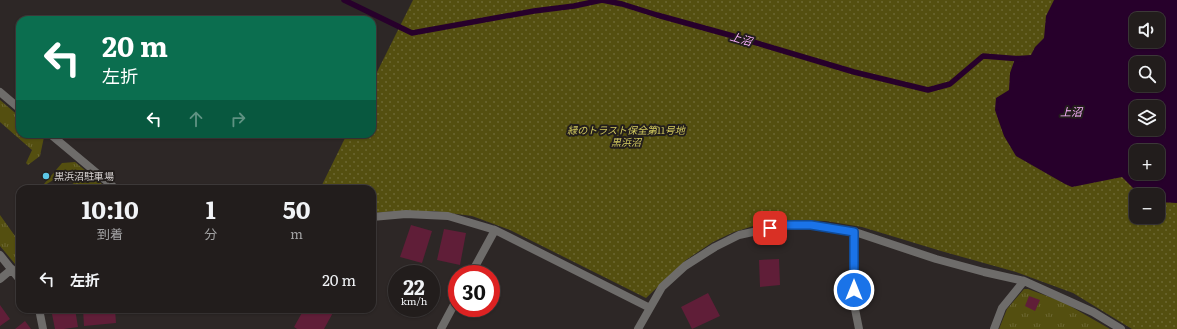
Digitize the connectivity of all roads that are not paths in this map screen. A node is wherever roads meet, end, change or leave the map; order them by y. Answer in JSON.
{"nodes":[{"id":1,"x":0,"y":92,"type":"edge"},
{"id":2,"x":16,"y":106,"type":"edge"},
{"id":3,"x":55,"y":138,"type":"edge"},
{"id":4,"x":111,"y":185,"type":"edge"},
{"id":5,"x":376,"y":217,"type":"edge"},
{"id":6,"x":495,"y":230,"type":"junction"},
{"id":7,"x":854,"y":232,"type":"junction"},
{"id":8,"x":0,"y":255,"type":"edge"},
{"id":9,"x":476,"y":265,"type":"edge"},
{"id":10,"x":12,"y":269,"type":"junction"},
{"id":11,"x":16,"y":274,"type":"edge"},
{"id":12,"x":0,"y":279,"type":"edge"},
{"id":13,"x":1024,"y":281,"type":"junction"},
{"id":14,"x":650,"y":308,"type":"junction"},
{"id":15,"x":40,"y":313,"type":"edge"},
{"id":16,"x":448,"y":316,"type":"edge"},
{"id":17,"x":43,"y":329,"type":"edge"},
{"id":18,"x":441,"y":329,"type":"edge"},
{"id":19,"x":638,"y":329,"type":"edge"},
{"id":20,"x":859,"y":329,"type":"edge"},
{"id":21,"x":994,"y":329,"type":"edge"},
{"id":22,"x":1121,"y":329,"type":"edge"}],
"edges":[{"from":1,"to":2,"type":"street"},
{"from":3,"to":4,"type":"street"},
{"from":5,"to":6,"type":"street"},
{"from":6,"to":9,"type":"street"},
{"from":6,"to":14,"type":"street"},
{"from":7,"to":13,"type":"street"},
{"from":7,"to":14,"type":"street"},
{"from":7,"to":20,"type":"street"},
{"from":8,"to":10,"type":"street"},
{"from":10,"to":11,"type":"street"},
{"from":10,"to":12,"type":"street"},
{"from":13,"to":21,"type":"street"},
{"from":13,"to":22,"type":"street"},
{"from":14,"to":19,"type":"street"},
{"from":15,"to":17,"type":"street"},
{"from":16,"to":18,"type":"street"}]}
